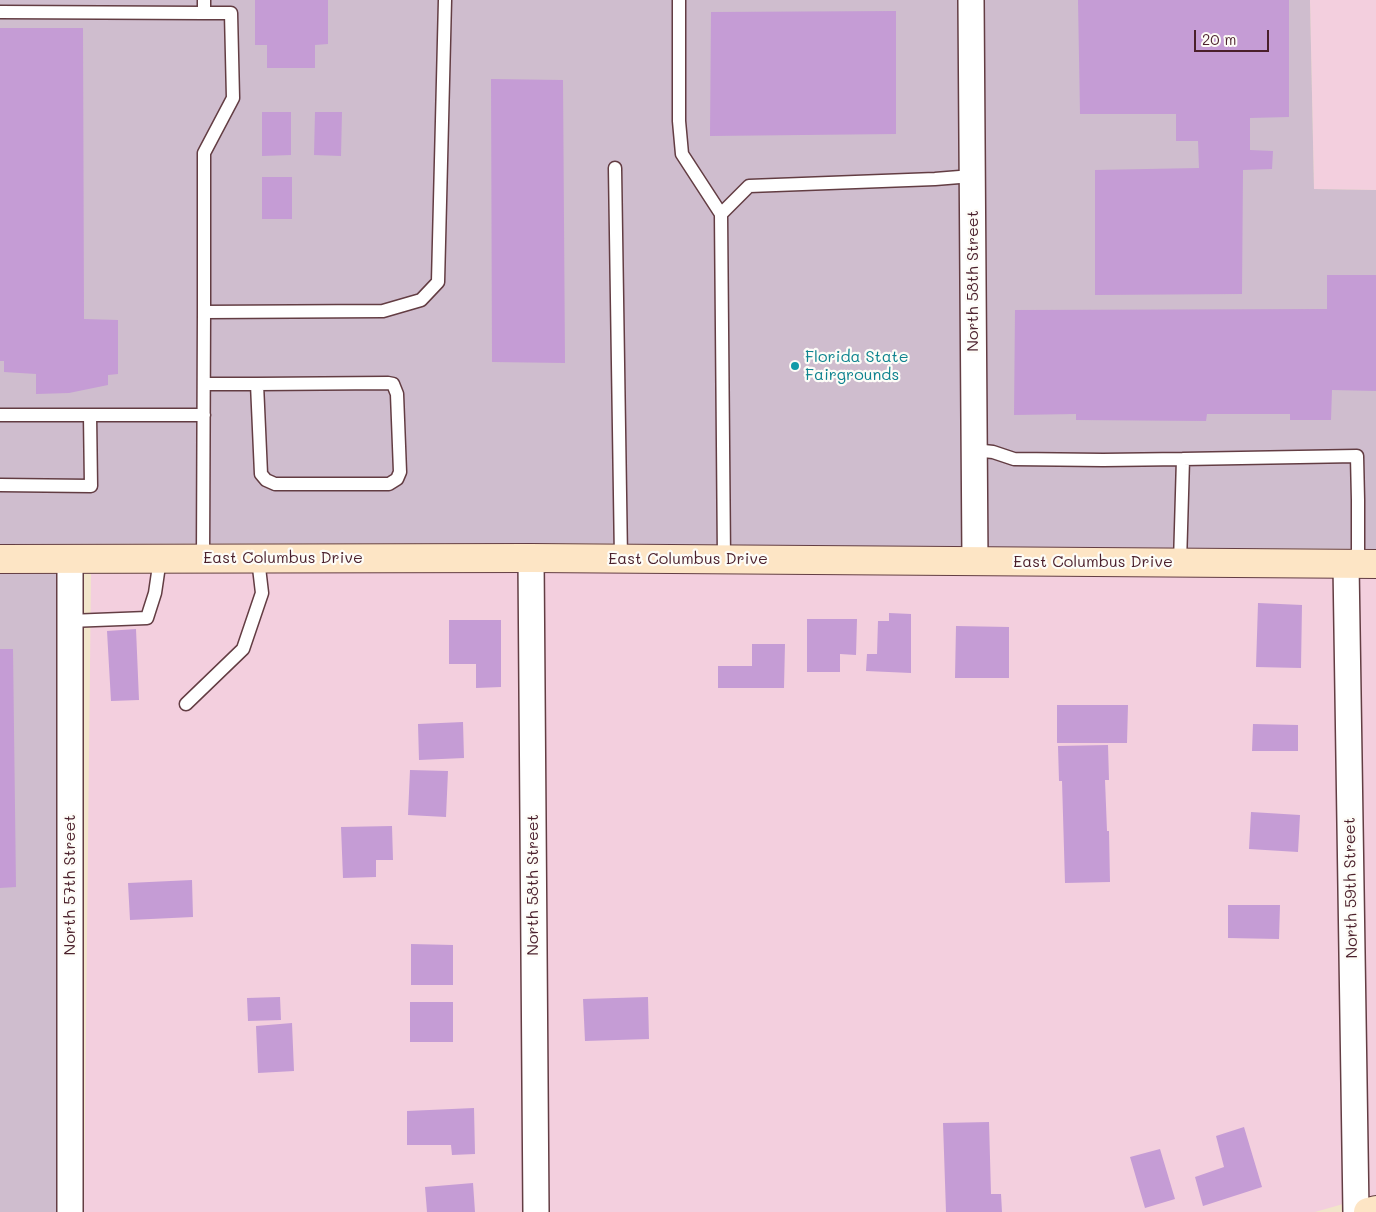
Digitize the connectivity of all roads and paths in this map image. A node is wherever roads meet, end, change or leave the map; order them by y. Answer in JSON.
{"nodes":[{"id":1,"x":204,"y":0,"type":"edge"},
{"id":2,"x":445,"y":0,"type":"edge"},
{"id":3,"x":679,"y":0,"type":"edge"},
{"id":4,"x":971,"y":0,"type":"edge"},
{"id":5,"x":0,"y":12,"type":"edge"},
{"id":6,"x":204,"y":13,"type":"junction"},
{"id":7,"x":615,"y":168,"type":"dead end"},
{"id":8,"x":972,"y":176,"type":"junction"},
{"id":9,"x":721,"y":214,"type":"junction"},
{"id":10,"x":204,"y":312,"type":"junction"},
{"id":11,"x":205,"y":384,"type":"junction"},
{"id":12,"x":258,"y":384,"type":"junction"},
{"id":13,"x":0,"y":415,"type":"edge"},
{"id":14,"x":90,"y":415,"type":"junction"},
{"id":15,"x":204,"y":415,"type":"junction"},
{"id":16,"x":974,"y":450,"type":"junction"},
{"id":17,"x":1183,"y":459,"type":"junction"},
{"id":18,"x":0,"y":485,"type":"edge"},
{"id":19,"x":531,"y":558,"type":"junction"},
{"id":20,"x":0,"y":559,"type":"edge"},
{"id":21,"x":70,"y":559,"type":"junction"},
{"id":22,"x":160,"y":559,"type":"junction"},
{"id":23,"x":203,"y":559,"type":"junction"},
{"id":24,"x":258,"y":559,"type":"junction"},
{"id":25,"x":620,"y":559,"type":"junction"},
{"id":26,"x":724,"y":559,"type":"junction"},
{"id":27,"x":975,"y":561,"type":"junction"},
{"id":28,"x":1180,"y":563,"type":"junction"},
{"id":29,"x":1360,"y":564,"type":"edge"},
{"id":30,"x":69,"y":621,"type":"junction"},
{"id":31,"x":186,"y":704,"type":"dead end"},
{"id":32,"x":1376,"y":1210,"type":"edge"},
{"id":33,"x":70,"y":1212,"type":"edge"},
{"id":34,"x":536,"y":1212,"type":"edge"},
{"id":35,"x":1356,"y":1212,"type":"edge"},
{"id":36,"x":1368,"y":1212,"type":"edge"}],
"edges":[{"from":1,"to":6,"type":"lane"},
{"from":2,"to":10,"type":"lane"},
{"from":3,"to":9,"type":"lane"},
{"from":4,"to":8,"type":"street","name":"North 58th Street"},
{"from":5,"to":6,"type":"lane"},
{"from":6,"to":10,"type":"lane"},
{"from":7,"to":25,"type":"lane"},
{"from":8,"to":9,"type":"lane"},
{"from":8,"to":16,"type":"street","name":"North 58th Street"},
{"from":9,"to":26,"type":"lane"},
{"from":10,"to":11,"type":"lane"},
{"from":11,"to":12,"type":"lane"},
{"from":11,"to":15,"type":"lane"},
{"from":12,"to":12,"type":"lane"},
{"from":13,"to":14,"type":"lane"},
{"from":14,"to":15,"type":"lane"},
{"from":14,"to":18,"type":"lane"},
{"from":15,"to":23,"type":"lane"},
{"from":16,"to":17,"type":"lane"},
{"from":16,"to":27,"type":"street","name":"North 58th Street"},
{"from":17,"to":28,"type":"lane"},
{"from":17,"to":29,"type":"lane"},
{"from":19,"to":24,"type":"main road","name":"East Columbus Drive"},
{"from":19,"to":25,"type":"main road","name":"East Columbus Drive"},
{"from":19,"to":34,"type":"street","name":"North 58th Street"},
{"from":20,"to":21,"type":"main road","name":"East Columbus Drive"},
{"from":21,"to":22,"type":"main road","name":"East Columbus Drive"},
{"from":21,"to":30,"type":"street","name":"North 57th Street"},
{"from":22,"to":23,"type":"main road","name":"East Columbus Drive"},
{"from":22,"to":30,"type":"lane"},
{"from":23,"to":24,"type":"main road","name":"East Columbus Drive"},
{"from":24,"to":31,"type":"lane"},
{"from":25,"to":26,"type":"main road","name":"East Columbus Drive"},
{"from":26,"to":27,"type":"main road","name":"East Columbus Drive"},
{"from":27,"to":28,"type":"main road","name":"East Columbus Drive"},
{"from":28,"to":29,"type":"main road","name":"East Columbus Drive"},
{"from":29,"to":35,"type":"street","name":"North 59th Street"},
{"from":30,"to":33,"type":"street","name":"North 57th Street"},
{"from":32,"to":36,"type":"main road"}]}
